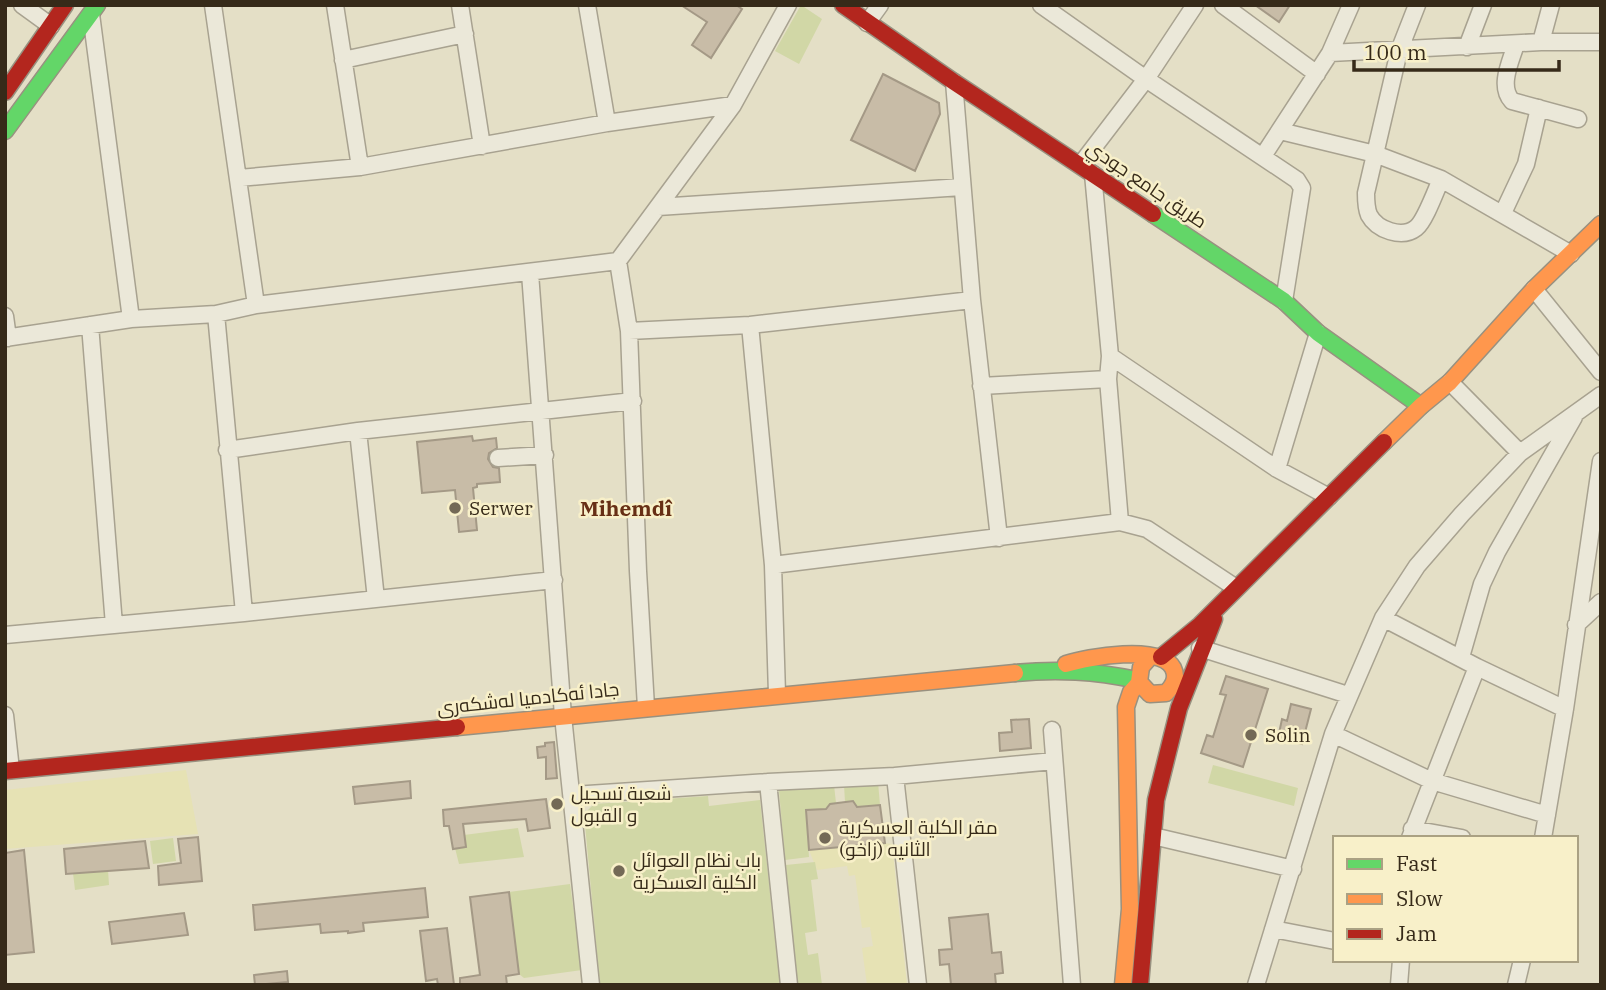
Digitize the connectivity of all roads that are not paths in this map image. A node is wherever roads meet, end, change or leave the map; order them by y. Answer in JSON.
{"nodes":[{"id":1,"x":22,"y":5,"type":"edge"},
{"id":2,"x":65,"y":5,"type":"edge"},
{"id":3,"x":213,"y":5,"type":"edge"},
{"id":4,"x":335,"y":5,"type":"edge"},
{"id":5,"x":460,"y":5,"type":"edge"},
{"id":6,"x":587,"y":5,"type":"edge"},
{"id":7,"x":788,"y":5,"type":"edge"},
{"id":8,"x":843,"y":5,"type":"edge"},
{"id":9,"x":880,"y":5,"type":"edge"},
{"id":10,"x":1041,"y":5,"type":"edge"},
{"id":11,"x":1195,"y":5,"type":"edge"},
{"id":12,"x":1223,"y":5,"type":"edge"},
{"id":13,"x":1351,"y":5,"type":"edge"},
{"id":14,"x":1417,"y":5,"type":"edge"},
{"id":15,"x":1483,"y":5,"type":"edge"},
{"id":16,"x":1552,"y":5,"type":"edge"},
{"id":17,"x":94,"y":9,"type":"edge"},
{"id":18,"x":867,"y":23,"type":"junction"},
{"id":19,"x":51,"y":26,"type":"junction"},
{"id":20,"x":465,"y":34,"type":"junction"},
{"id":21,"x":1541,"y":42,"type":"junction"},
{"id":22,"x":1601,"y":42,"type":"edge"},
{"id":23,"x":1516,"y":44,"type":"junction"},
{"id":24,"x":1467,"y":47,"type":"junction"},
{"id":25,"x":1399,"y":51,"type":"junction"},
{"id":26,"x":1330,"y":53,"type":"junction"},
{"id":27,"x":343,"y":60,"type":"junction"},
{"id":28,"x":1317,"y":74,"type":"junction"},
{"id":29,"x":1146,"y":79,"type":"junction"},
{"id":30,"x":954,"y":82,"type":"junction"},
{"id":31,"x":5,"y":92,"type":"edge"},
{"id":32,"x":733,"y":105,"type":"junction"},
{"id":33,"x":1539,"y":108,"type":"junction"},
{"id":34,"x":1578,"y":119,"type":"dead end"},
{"id":35,"x":607,"y":122,"type":"junction"},
{"id":36,"x":5,"y":131,"type":"edge"},
{"id":37,"x":1280,"y":131,"type":"junction"},
{"id":38,"x":482,"y":146,"type":"junction"},
{"id":39,"x":1375,"y":153,"type":"junction"},
{"id":40,"x":1263,"y":156,"type":"junction"},
{"id":41,"x":360,"y":167,"type":"junction"},
{"id":42,"x":1087,"y":169,"type":"junction"},
{"id":43,"x":239,"y":178,"type":"junction"},
{"id":44,"x":1441,"y":179,"type":"junction"},
{"id":45,"x":962,"y":187,"type":"junction"},
{"id":46,"x":658,"y":207,"type":"junction"},
{"id":47,"x":1503,"y":213,"type":"junction"},
{"id":48,"x":1601,"y":224,"type":"edge"},
{"id":49,"x":1571,"y":254,"type":"junction"},
{"id":50,"x":618,"y":261,"type":"junction"},
{"id":51,"x":530,"y":273,"type":"junction"},
{"id":52,"x":1534,"y":289,"type":"junction"},
{"id":53,"x":972,"y":300,"type":"junction"},
{"id":54,"x":1284,"y":302,"type":"junction"},
{"id":55,"x":256,"y":305,"type":"junction"},
{"id":56,"x":216,"y":314,"type":"junction"},
{"id":57,"x":5,"y":316,"type":"edge"},
{"id":58,"x":131,"y":319,"type":"junction"},
{"id":59,"x":90,"y":325,"type":"junction"},
{"id":60,"x":750,"y":325,"type":"junction"},
{"id":61,"x":629,"y":331,"type":"junction"},
{"id":62,"x":1318,"y":333,"type":"junction"},
{"id":63,"x":7,"y":338,"type":"edge"},
{"id":64,"x":1110,"y":356,"type":"junction"},
{"id":65,"x":1601,"y":372,"type":"edge"},
{"id":66,"x":1108,"y":379,"type":"junction"},
{"id":67,"x":1450,"y":382,"type":"junction"},
{"id":68,"x":981,"y":386,"type":"junction"},
{"id":69,"x":1601,"y":394,"type":"edge"},
{"id":70,"x":633,"y":401,"type":"junction"},
{"id":71,"x":1421,"y":406,"type":"junction"},
{"id":72,"x":541,"y":410,"type":"junction"},
{"id":73,"x":1577,"y":412,"type":"junction"},
{"id":74,"x":358,"y":431,"type":"junction"},
{"id":75,"x":227,"y":450,"type":"junction"},
{"id":76,"x":1520,"y":453,"type":"junction"},
{"id":77,"x":545,"y":455,"type":"junction"},
{"id":78,"x":498,"y":458,"type":"dead end"},
{"id":79,"x":1601,"y":461,"type":"edge"},
{"id":80,"x":1277,"y":468,"type":"junction"},
{"id":81,"x":1329,"y":497,"type":"junction"},
{"id":82,"x":1120,"y":522,"type":"junction"},
{"id":83,"x":999,"y":538,"type":"junction"},
{"id":84,"x":773,"y":565,"type":"junction"},
{"id":85,"x":554,"y":580,"type":"junction"},
{"id":86,"x":1236,"y":588,"type":"junction"},
{"id":87,"x":376,"y":599,"type":"junction"},
{"id":88,"x":1601,"y":602,"type":"edge"},
{"id":89,"x":1219,"y":608,"type":"junction"},
{"id":90,"x":243,"y":613,"type":"junction"},
{"id":91,"x":1383,"y":618,"type":"junction"},
{"id":92,"x":114,"y":625,"type":"junction"},
{"id":93,"x":1576,"y":625,"type":"junction"},
{"id":94,"x":5,"y":635,"type":"edge"},
{"id":95,"x":1200,"y":648,"type":"junction"},
{"id":96,"x":1461,"y":657,"type":"junction"},
{"id":97,"x":1155,"y":658,"type":"junction"},
{"id":98,"x":1477,"y":667,"type":"junction"},
{"id":99,"x":1054,"y":669,"type":"junction"},
{"id":100,"x":1175,"y":679,"type":"junction"},
{"id":101,"x":1138,"y":682,"type":"junction"},
{"id":102,"x":776,"y":694,"type":"junction"},
{"id":103,"x":1349,"y":695,"type":"junction"},
{"id":104,"x":646,"y":707,"type":"junction"},
{"id":105,"x":1565,"y":709,"type":"junction"},
{"id":106,"x":1177,"y":712,"type":"junction"},
{"id":107,"x":5,"y":715,"type":"edge"},
{"id":108,"x":563,"y":716,"type":"junction"},
{"id":109,"x":1052,"y":730,"type":"dead end"},
{"id":110,"x":1333,"y":734,"type":"junction"},
{"id":111,"x":1054,"y":761,"type":"junction"},
{"id":112,"x":8,"y":771,"type":"edge"},
{"id":113,"x":895,"y":776,"type":"junction"},
{"id":114,"x":1432,"y":781,"type":"junction"},
{"id":115,"x":768,"y":782,"type":"junction"},
{"id":116,"x":573,"y":795,"type":"junction"},
{"id":117,"x":1547,"y":815,"type":"junction"},
{"id":118,"x":1411,"y":833,"type":"edge"},
{"id":119,"x":1153,"y":835,"type":"junction"},
{"id":120,"x":1442,"y":836,"type":"edge"},
{"id":121,"x":1543,"y":836,"type":"edge"},
{"id":122,"x":1293,"y":869,"type":"junction"},
{"id":123,"x":1273,"y":929,"type":"junction"},
{"id":124,"x":1333,"y":942,"type":"edge"},
{"id":125,"x":1401,"y":962,"type":"edge"},
{"id":126,"x":1522,"y":962,"type":"edge"},
{"id":127,"x":591,"y":985,"type":"edge"},
{"id":128,"x":789,"y":985,"type":"edge"},
{"id":129,"x":918,"y":985,"type":"edge"},
{"id":130,"x":1072,"y":985,"type":"edge"},
{"id":131,"x":1123,"y":985,"type":"edge"},
{"id":132,"x":1140,"y":985,"type":"edge"},
{"id":133,"x":1256,"y":985,"type":"edge"},
{"id":134,"x":1399,"y":985,"type":"edge"},
{"id":135,"x":1516,"y":985,"type":"edge"}],
"edges":[{"from":1,"to":19,"type":"street"},
{"from":2,"to":19,"type":"main road"},
{"from":3,"to":43,"type":"street"},
{"from":4,"to":27,"type":"street"},
{"from":5,"to":20,"type":"street"},
{"from":6,"to":35,"type":"street"},
{"from":7,"to":32,"type":"street"},
{"from":8,"to":18,"type":"main road","name":"طريق جامع جودي"},
{"from":9,"to":18,"type":"street"},
{"from":10,"to":29,"type":"street"},
{"from":11,"to":29,"type":"street"},
{"from":12,"to":28,"type":"street"},
{"from":13,"to":26,"type":"street"},
{"from":14,"to":25,"type":"street"},
{"from":15,"to":24,"type":"street"},
{"from":16,"to":21,"type":"street"},
{"from":17,"to":36,"type":"main road"},
{"from":17,"to":58,"type":"street"},
{"from":18,"to":30,"type":"main road","name":"طريق جامع جودي"},
{"from":19,"to":31,"type":"main road"},
{"from":20,"to":27,"type":"street"},
{"from":20,"to":38,"type":"street"},
{"from":21,"to":22,"type":"street"},
{"from":21,"to":23,"type":"street"},
{"from":23,"to":24,"type":"street"},
{"from":23,"to":33,"type":"street"},
{"from":24,"to":25,"type":"street"},
{"from":25,"to":26,"type":"street"},
{"from":25,"to":39,"type":"street"},
{"from":26,"to":28,"type":"street"},
{"from":27,"to":41,"type":"street"},
{"from":28,"to":37,"type":"street"},
{"from":29,"to":40,"type":"street"},
{"from":29,"to":42,"type":"street"},
{"from":30,"to":42,"type":"main road","name":"طريق جامع جودي"},
{"from":30,"to":45,"type":"street"},
{"from":32,"to":35,"type":"street"},
{"from":32,"to":46,"type":"street"},
{"from":33,"to":34,"type":"street"},
{"from":33,"to":47,"type":"street"},
{"from":35,"to":38,"type":"street"},
{"from":37,"to":39,"type":"street"},
{"from":37,"to":40,"type":"street"},
{"from":38,"to":41,"type":"street"},
{"from":39,"to":44,"type":"street"},
{"from":39,"to":44,"type":"street"},
{"from":40,"to":54,"type":"street"},
{"from":41,"to":43,"type":"street"},
{"from":42,"to":54,"type":"main road","name":"طريق جامع جودي"},
{"from":42,"to":64,"type":"street"},
{"from":43,"to":55,"type":"street"},
{"from":44,"to":47,"type":"street"},
{"from":45,"to":46,"type":"street"},
{"from":45,"to":53,"type":"street"},
{"from":46,"to":50,"type":"street"},
{"from":47,"to":49,"type":"street"},
{"from":48,"to":49,"type":"main road"},
{"from":49,"to":52,"type":"main road"},
{"from":50,"to":51,"type":"street"},
{"from":50,"to":61,"type":"street"},
{"from":51,"to":55,"type":"street"},
{"from":51,"to":72,"type":"street"},
{"from":52,"to":65,"type":"street"},
{"from":52,"to":67,"type":"main road"},
{"from":53,"to":60,"type":"street"},
{"from":53,"to":68,"type":"street"},
{"from":54,"to":62,"type":"main road","name":"طريق جامع جودي"},
{"from":55,"to":56,"type":"street"},
{"from":56,"to":58,"type":"street"},
{"from":56,"to":75,"type":"street"},
{"from":57,"to":63,"type":"street"},
{"from":58,"to":59,"type":"street"},
{"from":59,"to":63,"type":"street"},
{"from":59,"to":92,"type":"street"},
{"from":60,"to":61,"type":"street"},
{"from":60,"to":84,"type":"street"},
{"from":61,"to":70,"type":"street"},
{"from":62,"to":71,"type":"main road","name":"طريق جامع جودي"},
{"from":62,"to":80,"type":"street"},
{"from":64,"to":66,"type":"street"},
{"from":64,"to":80,"type":"street"},
{"from":66,"to":68,"type":"street"},
{"from":66,"to":82,"type":"street"},
{"from":67,"to":71,"type":"main road"},
{"from":67,"to":76,"type":"street"},
{"from":68,"to":83,"type":"street"},
{"from":69,"to":73,"type":"street"},
{"from":70,"to":72,"type":"street"},
{"from":70,"to":104,"type":"street"},
{"from":71,"to":81,"type":"main road"},
{"from":72,"to":74,"type":"street"},
{"from":72,"to":77,"type":"street"},
{"from":73,"to":76,"type":"street"},
{"from":73,"to":96,"type":"street"},
{"from":74,"to":75,"type":"street"},
{"from":74,"to":87,"type":"street"},
{"from":75,"to":90,"type":"street"},
{"from":76,"to":91,"type":"street"},
{"from":77,"to":78,"type":"street"},
{"from":77,"to":85,"type":"street"},
{"from":79,"to":93,"type":"street"},
{"from":80,"to":81,"type":"street"},
{"from":81,"to":86,"type":"main road"},
{"from":82,"to":83,"type":"street"},
{"from":82,"to":86,"type":"street"},
{"from":83,"to":84,"type":"street"},
{"from":84,"to":102,"type":"street"},
{"from":85,"to":87,"type":"street"},
{"from":85,"to":108,"type":"street"},
{"from":86,"to":89,"type":"main road"},
{"from":87,"to":90,"type":"street"},
{"from":88,"to":93,"type":"street"},
{"from":89,"to":95,"type":"main road"},
{"from":89,"to":97,"type":"main road"},
{"from":90,"to":92,"type":"street"},
{"from":91,"to":96,"type":"street"},
{"from":91,"to":103,"type":"street"},
{"from":92,"to":94,"type":"street"},
{"from":93,"to":105,"type":"street"},
{"from":95,"to":100,"type":"main road"},
{"from":95,"to":103,"type":"street"},
{"from":95,"to":106,"type":"main road"},
{"from":96,"to":98,"type":"street"},
{"from":97,"to":99,"type":"main road"},
{"from":97,"to":100,"type":"main road"},
{"from":97,"to":101,"type":"main road"},
{"from":98,"to":105,"type":"street"},
{"from":98,"to":114,"type":"street"},
{"from":99,"to":101,"type":"main road"},
{"from":99,"to":102,"type":"main road","name":"جادا ئه‌كادميا له‌شكه‌رى"},
{"from":100,"to":101,"type":"main road"},
{"from":100,"to":106,"type":"main road"},
{"from":101,"to":131,"type":"main road"},
{"from":102,"to":104,"type":"main road","name":"جادا ئه‌كادميا له‌شكه‌رى"},
{"from":103,"to":110,"type":"street"},
{"from":104,"to":108,"type":"main road","name":"جادا ئه‌كادميا له‌شكه‌رى"},
{"from":105,"to":117,"type":"street"},
{"from":106,"to":119,"type":"main road"},
{"from":107,"to":112,"type":"street"},
{"from":108,"to":112,"type":"main road","name":"جادا ئه‌كادميا له‌شكه‌رى"},
{"from":108,"to":116,"type":"street"},
{"from":109,"to":111,"type":"street"},
{"from":110,"to":114,"type":"street"},
{"from":110,"to":122,"type":"street"},
{"from":111,"to":113,"type":"street"},
{"from":111,"to":130,"type":"street"},
{"from":113,"to":115,"type":"street"},
{"from":113,"to":129,"type":"street"},
{"from":114,"to":117,"type":"street"},
{"from":114,"to":118,"type":"street"},
{"from":115,"to":116,"type":"street"},
{"from":115,"to":128,"type":"street"},
{"from":116,"to":127,"type":"street"},
{"from":117,"to":121,"type":"street"},
{"from":118,"to":120,"type":"street"},
{"from":119,"to":122,"type":"street"},
{"from":119,"to":132,"type":"main road"},
{"from":122,"to":123,"type":"street"},
{"from":123,"to":124,"type":"street"},
{"from":123,"to":133,"type":"street"},
{"from":125,"to":134,"type":"street"},
{"from":126,"to":135,"type":"street"}]}
